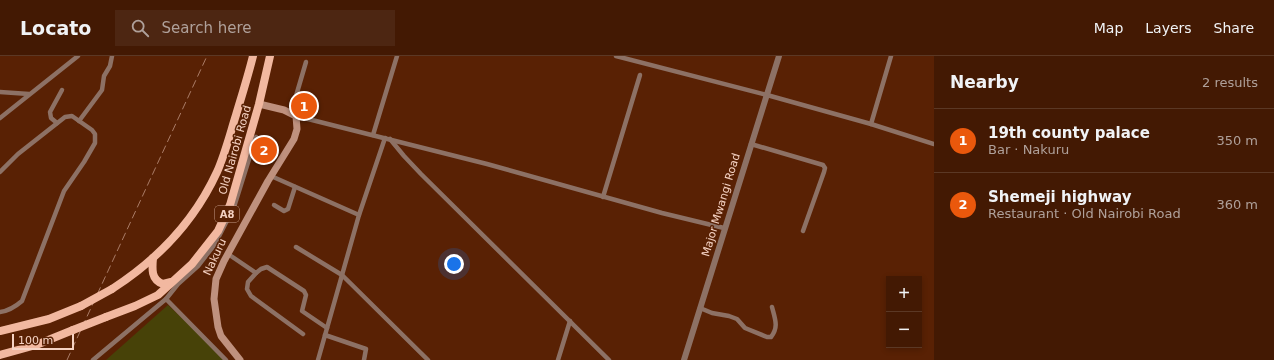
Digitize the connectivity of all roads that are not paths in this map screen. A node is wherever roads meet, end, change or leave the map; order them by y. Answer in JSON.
{"nodes":[{"id":1,"x":78,"y":56,"type":"edge"},
{"id":2,"x":112,"y":56,"type":"edge"},
{"id":3,"x":253,"y":56,"type":"edge"},
{"id":4,"x":270,"y":56,"type":"edge"},
{"id":5,"x":397,"y":56,"type":"edge"},
{"id":6,"x":616,"y":56,"type":"edge"},
{"id":7,"x":780,"y":56,"type":"edge"},
{"id":8,"x":891,"y":56,"type":"edge"},
{"id":9,"x":306,"y":62,"type":"dead end"},
{"id":10,"x":640,"y":75,"type":"dead end"},
{"id":11,"x":62,"y":90,"type":"dead end"},
{"id":12,"x":0,"y":92,"type":"edge"},
{"id":13,"x":30,"y":94,"type":"junction"},
{"id":14,"x":767,"y":95,"type":"junction"},
{"id":15,"x":259,"y":104,"type":"junction"},
{"id":16,"x":293,"y":114,"type":"junction"},
{"id":17,"x":0,"y":118,"type":"edge"},
{"id":18,"x":79,"y":121,"type":"junction"},
{"id":19,"x":57,"y":123,"type":"junction"},
{"id":20,"x":871,"y":124,"type":"junction"},
{"id":21,"x":373,"y":135,"type":"junction"},
{"id":22,"x":256,"y":137,"type":"dead end"},
{"id":23,"x":387,"y":138,"type":"junction"},
{"id":24,"x":751,"y":144,"type":"junction"},
{"id":25,"x":934,"y":144,"type":"edge"},
{"id":26,"x":0,"y":172,"type":"edge"},
{"id":27,"x":271,"y":176,"type":"junction"},
{"id":28,"x":295,"y":187,"type":"junction"},
{"id":29,"x":603,"y":197,"type":"junction"},
{"id":30,"x":274,"y":205,"type":"dead end"},
{"id":31,"x":359,"y":215,"type":"junction"},
{"id":32,"x":724,"y":228,"type":"junction"},
{"id":33,"x":803,"y":231,"type":"dead end"},
{"id":34,"x":296,"y":247,"type":"dead end"},
{"id":35,"x":228,"y":254,"type":"junction"},
{"id":36,"x":153,"y":258,"type":"junction"},
{"id":37,"x":256,"y":273,"type":"junction"},
{"id":38,"x":342,"y":275,"type":"junction"},
{"id":39,"x":172,"y":282,"type":"junction"},
{"id":40,"x":166,"y":299,"type":"junction"},
{"id":41,"x":772,"y":307,"type":"dead end"},
{"id":42,"x":700,"y":308,"type":"junction"},
{"id":43,"x":0,"y":312,"type":"edge"},
{"id":44,"x":570,"y":321,"type":"junction"},
{"id":45,"x":327,"y":328,"type":"junction"},
{"id":46,"x":0,"y":331,"type":"edge"},
{"id":47,"x":304,"y":334,"type":"dead end"},
{"id":48,"x":325,"y":335,"type":"junction"},
{"id":49,"x":0,"y":355,"type":"edge"},
{"id":50,"x":93,"y":360,"type":"edge"},
{"id":51,"x":226,"y":360,"type":"edge"},
{"id":52,"x":240,"y":360,"type":"edge"},
{"id":53,"x":318,"y":360,"type":"edge"},
{"id":54,"x":364,"y":360,"type":"edge"},
{"id":55,"x":428,"y":360,"type":"edge"},
{"id":56,"x":558,"y":360,"type":"edge"},
{"id":57,"x":609,"y":360,"type":"edge"},
{"id":58,"x":684,"y":360,"type":"edge"}],
"edges":[{"from":1,"to":13,"type":"street"},
{"from":2,"to":18,"type":"street"},
{"from":3,"to":36,"type":"highway","name":"Old Nairobi Road","number":"A8"},
{"from":4,"to":15,"type":"highway","name":"Old Nairobi Road","number":"A8"},
{"from":5,"to":21,"type":"street"},
{"from":6,"to":14,"type":"street"},
{"from":7,"to":14,"type":"street","name":"Major Mwangi Road"},
{"from":8,"to":20,"type":"street"},
{"from":9,"to":16,"type":"street"},
{"from":10,"to":29,"type":"street"},
{"from":11,"to":19,"type":"street"},
{"from":12,"to":13,"type":"street"},
{"from":13,"to":17,"type":"street"},
{"from":14,"to":20,"type":"street"},
{"from":14,"to":24,"type":"street","name":"Major Mwangi Road"},
{"from":15,"to":16,"type":"main road"},
{"from":15,"to":39,"type":"highway","name":"Old Nairobi Road","number":"A8"},
{"from":16,"to":21,"type":"street"},
{"from":16,"to":27,"type":"main road","name":"Nakuru"},
{"from":18,"to":19,"type":"street"},
{"from":18,"to":43,"type":"street"},
{"from":19,"to":26,"type":"street"},
{"from":20,"to":25,"type":"street"},
{"from":21,"to":23,"type":"street"},
{"from":22,"to":40,"type":"street"},
{"from":23,"to":29,"type":"street"},
{"from":23,"to":31,"type":"street"},
{"from":23,"to":44,"type":"street"},
{"from":24,"to":32,"type":"street","name":"Major Mwangi Road"},
{"from":24,"to":33,"type":"street"},
{"from":27,"to":28,"type":"street"},
{"from":27,"to":35,"type":"main road","name":"Nakuru"},
{"from":28,"to":30,"type":"street"},
{"from":28,"to":31,"type":"street"},
{"from":29,"to":32,"type":"street"},
{"from":31,"to":38,"type":"street"},
{"from":32,"to":42,"type":"street","name":"Major Mwangi Road"},
{"from":34,"to":38,"type":"street"},
{"from":35,"to":37,"type":"street"},
{"from":35,"to":52,"type":"main road","name":"Nakuru"},
{"from":36,"to":39,"type":"highway"},
{"from":36,"to":46,"type":"highway","name":"Old Nairobi Road","number":"A8","bridge":true},
{"from":37,"to":45,"type":"street"},
{"from":37,"to":47,"type":"street"},
{"from":38,"to":45,"type":"street"},
{"from":38,"to":55,"type":"street"},
{"from":39,"to":49,"type":"highway","name":"Old Nairobi Road","number":"A8","bridge":true},
{"from":40,"to":50,"type":"street"},
{"from":40,"to":51,"type":"street"},
{"from":41,"to":42,"type":"street"},
{"from":42,"to":58,"type":"street","name":"Major Mwangi Road"},
{"from":44,"to":56,"type":"street"},
{"from":44,"to":57,"type":"street"},
{"from":45,"to":48,"type":"street"},
{"from":48,"to":53,"type":"street"},
{"from":48,"to":54,"type":"street"}]}
